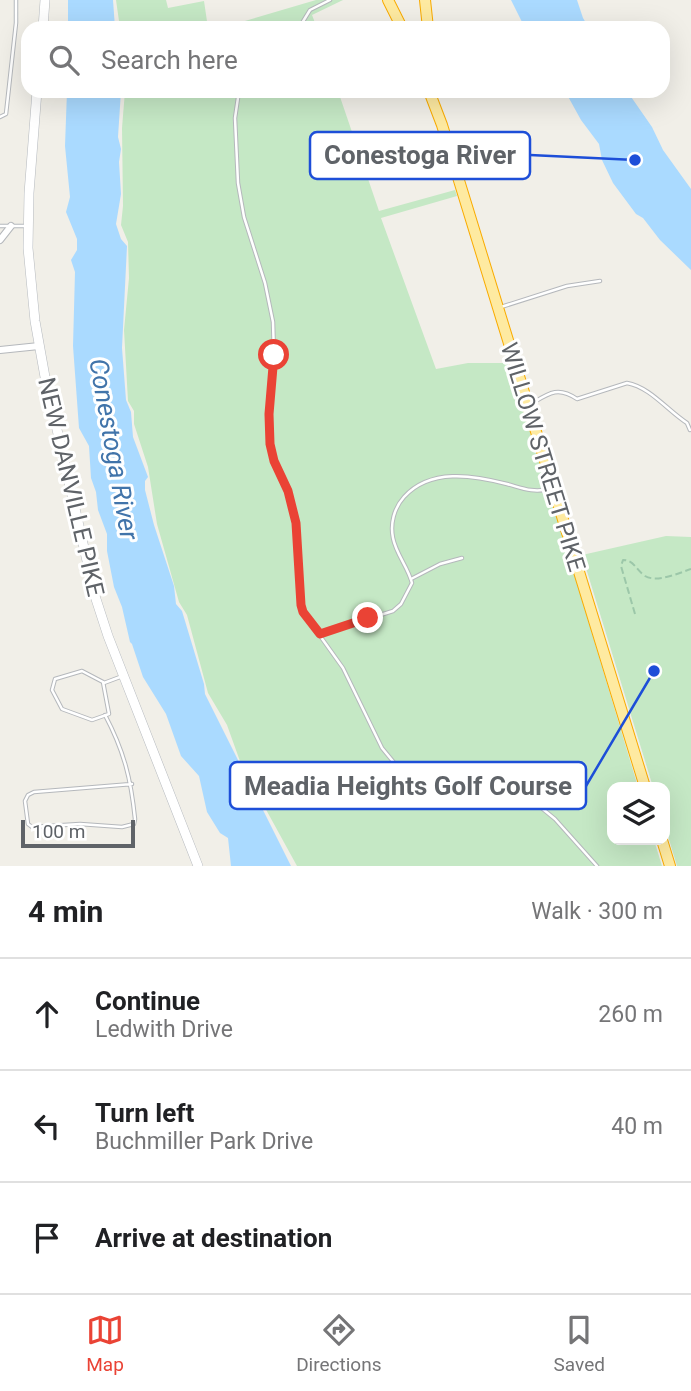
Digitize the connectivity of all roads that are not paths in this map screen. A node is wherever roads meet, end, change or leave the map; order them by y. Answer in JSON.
{"nodes":[{"id":1,"x":16,"y":0,"type":"edge"},
{"id":2,"x":45,"y":0,"type":"edge"},
{"id":3,"x":330,"y":0,"type":"edge"},
{"id":4,"x":388,"y":0,"type":"edge"},
{"id":5,"x":425,"y":0,"type":"edge"},
{"id":6,"x":44,"y":21,"type":"edge"},
{"id":7,"x":303,"y":21,"type":"edge"},
{"id":8,"x":398,"y":21,"type":"edge"},
{"id":9,"x":427,"y":21,"type":"edge"},
{"id":10,"x":36,"y":98,"type":"edge"},
{"id":11,"x":238,"y":98,"type":"edge"},
{"id":12,"x":432,"y":98,"type":"edge"},
{"id":13,"x":439,"y":98,"type":"edge"},
{"id":14,"x":0,"y":117,"type":"edge"},
{"id":15,"x":442,"y":125,"type":"junction"},
{"id":16,"x":0,"y":226,"type":"edge"},
{"id":17,"x":11,"y":226,"type":"junction"},
{"id":18,"x":27,"y":226,"type":"junction"},
{"id":19,"x":0,"y":240,"type":"edge"},
{"id":20,"x":600,"y":281,"type":"dead end"},
{"id":21,"x":498,"y":307,"type":"junction"},
{"id":22,"x":39,"y":346,"type":"junction"},
{"id":23,"x":0,"y":350,"type":"edge"},
{"id":24,"x":528,"y":405,"type":"junction"},
{"id":25,"x":690,"y":430,"type":"edge"},
{"id":26,"x":553,"y":488,"type":"junction"},
{"id":27,"x":463,"y":558,"type":"dead end"},
{"id":28,"x":411,"y":579,"type":"junction"},
{"id":29,"x":320,"y":634,"type":"junction"},
{"id":30,"x":123,"y":676,"type":"junction"},
{"id":31,"x":103,"y":682,"type":"junction"},
{"id":32,"x":105,"y":715,"type":"junction"},
{"id":33,"x":643,"y":782,"type":"edge"},
{"id":34,"x":132,"y":784,"type":"junction"},
{"id":35,"x":664,"y":845,"type":"edge"},
{"id":36,"x":198,"y":866,"type":"edge"},
{"id":37,"x":597,"y":866,"type":"edge"},
{"id":38,"x":670,"y":866,"type":"edge"}],
"edges":[{"from":1,"to":14,"type":"lane"},
{"from":2,"to":6,"type":"main road"},
{"from":3,"to":7,"type":"lane"},
{"from":4,"to":8,"type":"highway"},
{"from":5,"to":9,"type":"highway"},
{"from":10,"to":18,"type":"main road","name":"NEW DANVILLE PIKE"},
{"from":11,"to":29,"type":"lane"},
{"from":12,"to":15,"type":"highway","name":"WILLOW STREET PIKE"},
{"from":13,"to":15,"type":"highway","name":"WILLOW STREET PIKE"},
{"from":15,"to":21,"type":"highway","name":"WILLOW STREET PIKE"},
{"from":16,"to":17,"type":"lane"},
{"from":17,"to":18,"type":"lane"},
{"from":17,"to":19,"type":"street"},
{"from":18,"to":22,"type":"main road","name":"NEW DANVILLE PIKE"},
{"from":20,"to":21,"type":"lane"},
{"from":21,"to":24,"type":"highway","name":"WILLOW STREET PIKE"},
{"from":22,"to":23,"type":"street"},
{"from":22,"to":30,"type":"main road","name":"NEW DANVILLE PIKE"},
{"from":24,"to":25,"type":"lane"},
{"from":24,"to":26,"type":"highway","name":"WILLOW STREET PIKE"},
{"from":26,"to":28,"type":"lane"},
{"from":26,"to":33,"type":"highway","name":"WILLOW STREET PIKE"},
{"from":27,"to":28,"type":"lane"},
{"from":28,"to":29,"type":"lane"},
{"from":29,"to":37,"type":"lane"},
{"from":30,"to":31,"type":"lane"},
{"from":30,"to":36,"type":"main road","name":"NEW DANVILLE PIKE"},
{"from":31,"to":32,"type":"lane"},
{"from":31,"to":32,"type":"lane"},
{"from":32,"to":34,"type":"lane"},
{"from":34,"to":34,"type":"lane"},
{"from":35,"to":38,"type":"highway"}]}
